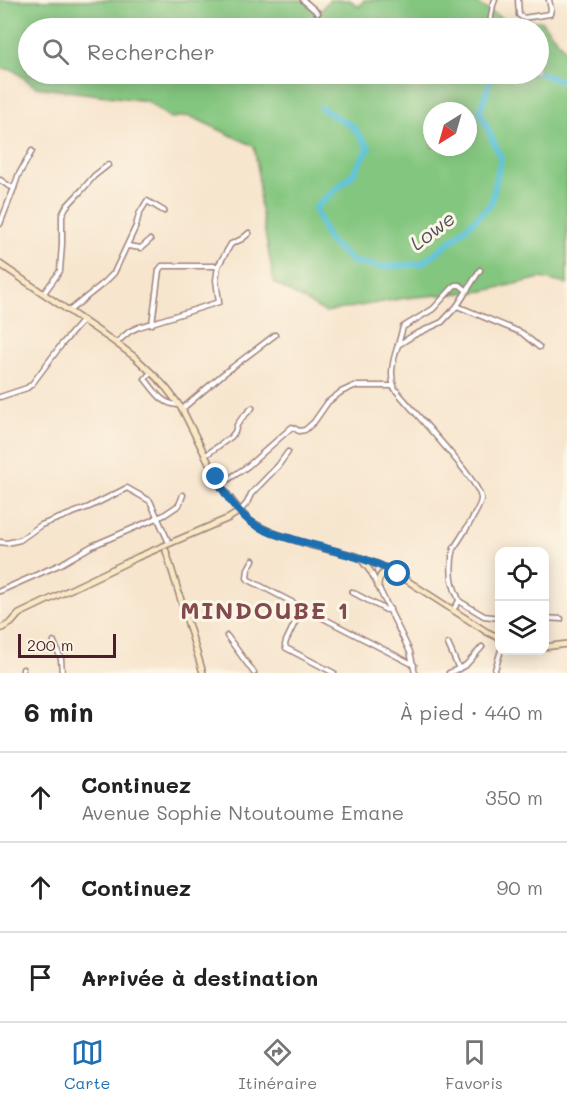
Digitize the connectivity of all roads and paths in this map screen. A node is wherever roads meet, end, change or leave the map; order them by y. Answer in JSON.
{"nodes":[{"id":1,"x":303,"y":0,"type":"edge"},
{"id":2,"x":495,"y":0,"type":"edge"},
{"id":3,"x":518,"y":0,"type":"edge"},
{"id":4,"x":549,"y":0,"type":"edge"},
{"id":5,"x":318,"y":13,"type":"dead end"},
{"id":6,"x":491,"y":18,"type":"edge"},
{"id":7,"x":32,"y":151,"type":"dead end"},
{"id":8,"x":108,"y":165,"type":"dead end"},
{"id":9,"x":0,"y":180,"type":"edge"},
{"id":10,"x":14,"y":188,"type":"junction"},
{"id":11,"x":164,"y":212,"type":"dead end"},
{"id":12,"x":2,"y":213,"type":"edge"},
{"id":13,"x":0,"y":224,"type":"edge"},
{"id":14,"x":249,"y":233,"type":"dead end"},
{"id":15,"x":150,"y":240,"type":"dead end"},
{"id":16,"x":127,"y":246,"type":"junction"},
{"id":17,"x":0,"y":264,"type":"edge"},
{"id":18,"x":218,"y":266,"type":"junction"},
{"id":19,"x":480,"y":270,"type":"dead end"},
{"id":20,"x":466,"y":290,"type":"junction"},
{"id":21,"x":44,"y":293,"type":"junction"},
{"id":22,"x":457,"y":306,"type":"junction"},
{"id":23,"x":69,"y":311,"type":"junction"},
{"id":24,"x":83,"y":320,"type":"junction"},
{"id":25,"x":152,"y":324,"type":"junction"},
{"id":26,"x":275,"y":335,"type":"dead end"},
{"id":27,"x":116,"y":343,"type":"junction"},
{"id":28,"x":398,"y":345,"type":"junction"},
{"id":29,"x":538,"y":347,"type":"dead end"},
{"id":30,"x":151,"y":372,"type":"junction"},
{"id":31,"x":393,"y":386,"type":"junction"},
{"id":32,"x":0,"y":397,"type":"edge"},
{"id":33,"x":180,"y":407,"type":"junction"},
{"id":34,"x":252,"y":408,"type":"dead end"},
{"id":35,"x":288,"y":452,"type":"dead end"},
{"id":36,"x":206,"y":455,"type":"junction"},
{"id":37,"x":220,"y":485,"type":"junction"},
{"id":38,"x":183,"y":495,"type":"dead end"},
{"id":39,"x":240,"y":511,"type":"junction"},
{"id":40,"x":158,"y":517,"type":"junction"},
{"id":41,"x":0,"y":542,"type":"edge"},
{"id":42,"x":169,"y":544,"type":"junction"},
{"id":43,"x":159,"y":548,"type":"junction"},
{"id":44,"x":166,"y":551,"type":"junction"},
{"id":45,"x":356,"y":556,"type":"junction"},
{"id":46,"x":253,"y":560,"type":"dead end"},
{"id":47,"x":375,"y":563,"type":"junction"},
{"id":48,"x":391,"y":570,"type":"junction"},
{"id":49,"x":371,"y":572,"type":"junction"},
{"id":50,"x":378,"y":586,"type":"junction"},
{"id":51,"x":0,"y":591,"type":"edge"},
{"id":52,"x":352,"y":592,"type":"dead end"},
{"id":53,"x":459,"y":601,"type":"junction"},
{"id":54,"x":302,"y":608,"type":"junction"},
{"id":55,"x":390,"y":609,"type":"junction"},
{"id":56,"x":453,"y":610,"type":"junction"},
{"id":57,"x":495,"y":617,"type":"edge"},
{"id":58,"x":549,"y":618,"type":"edge"},
{"id":59,"x":561,"y":619,"type":"dead end"},
{"id":60,"x":0,"y":629,"type":"edge"},
{"id":61,"x":227,"y":636,"type":"dead end"},
{"id":62,"x":495,"y":636,"type":"edge"},
{"id":63,"x":54,"y":642,"type":"dead end"},
{"id":64,"x":448,"y":644,"type":"dead end"},
{"id":65,"x":567,"y":644,"type":"edge"},
{"id":66,"x":549,"y":646,"type":"edge"},
{"id":67,"x":482,"y":647,"type":"dead end"},
{"id":68,"x":500,"y":655,"type":"edge"},
{"id":69,"x":414,"y":665,"type":"junction"},
{"id":70,"x":459,"y":669,"type":"junction"},
{"id":71,"x":62,"y":673,"type":"edge"},
{"id":72,"x":203,"y":673,"type":"edge"},
{"id":73,"x":254,"y":673,"type":"edge"},
{"id":74,"x":334,"y":673,"type":"edge"},
{"id":75,"x":415,"y":673,"type":"edge"},
{"id":76,"x":449,"y":673,"type":"edge"},
{"id":77,"x":494,"y":673,"type":"edge"}],
"edges":[{"from":1,"to":5,"type":"street"},
{"from":2,"to":6,"type":"street"},
{"from":3,"to":4,"type":"street"},
{"from":7,"to":10,"type":"street"},
{"from":8,"to":21,"type":"street"},
{"from":9,"to":10,"type":"street"},
{"from":10,"to":12,"type":"street"},
{"from":11,"to":16,"type":"street"},
{"from":12,"to":13,"type":"street"},
{"from":14,"to":18,"type":"street"},
{"from":15,"to":16,"type":"street"},
{"from":16,"to":23,"type":"street"},
{"from":17,"to":21,"type":"street"},
{"from":18,"to":25,"type":"street"},
{"from":18,"to":25,"type":"street"},
{"from":19,"to":20,"type":"street"},
{"from":20,"to":22,"type":"street"},
{"from":20,"to":28,"type":"street"},
{"from":21,"to":23,"type":"street"},
{"from":22,"to":28,"type":"street"},
{"from":22,"to":29,"type":"street"},
{"from":23,"to":24,"type":"street"},
{"from":24,"to":27,"type":"street"},
{"from":24,"to":32,"type":"street"},
{"from":25,"to":27,"type":"street"},
{"from":26,"to":33,"type":"street"},
{"from":27,"to":30,"type":"street"},
{"from":28,"to":31,"type":"street"},
{"from":30,"to":33,"type":"street"},
{"from":30,"to":33,"type":"street"},
{"from":31,"to":37,"type":"street"},
{"from":31,"to":53,"type":"street"},
{"from":33,"to":36,"type":"street"},
{"from":34,"to":36,"type":"street"},
{"from":35,"to":39,"type":"street"},
{"from":36,"to":37,"type":"street"},
{"from":37,"to":39,"type":"street"},
{"from":38,"to":40,"type":"street"},
{"from":39,"to":42,"type":"street"},
{"from":39,"to":45,"type":"street"},
{"from":40,"to":41,"type":"street"},
{"from":40,"to":42,"type":"street"},
{"from":40,"to":51,"type":"street"},
{"from":42,"to":43,"type":"street"},
{"from":42,"to":44,"type":"street"},
{"from":43,"to":44,"type":"street"},
{"from":43,"to":60,"type":"street"},
{"from":44,"to":72,"type":"street"},
{"from":45,"to":47,"type":"street"},
{"from":45,"to":49,"type":"street"},
{"from":46,"to":54,"type":"street"},
{"from":47,"to":48,"type":"street"},
{"from":47,"to":49,"type":"street"},
{"from":48,"to":50,"type":"street"},
{"from":48,"to":56,"type":"street"},
{"from":49,"to":50,"type":"street"},
{"from":50,"to":55,"type":"street"},
{"from":52,"to":55,"type":"street"},
{"from":53,"to":56,"type":"street"},
{"from":53,"to":57,"type":"street"},
{"from":54,"to":69,"type":"street"},
{"from":54,"to":74,"type":"street"},
{"from":55,"to":69,"type":"street"},
{"from":56,"to":62,"type":"street"},
{"from":58,"to":59,"type":"street"},
{"from":61,"to":73,"type":"street"},
{"from":63,"to":71,"type":"street"},
{"from":64,"to":70,"type":"street"},
{"from":65,"to":66,"type":"street"},
{"from":67,"to":70,"type":"street"},
{"from":68,"to":77,"type":"street"},
{"from":69,"to":75,"type":"street"},
{"from":70,"to":76,"type":"street"}]}
